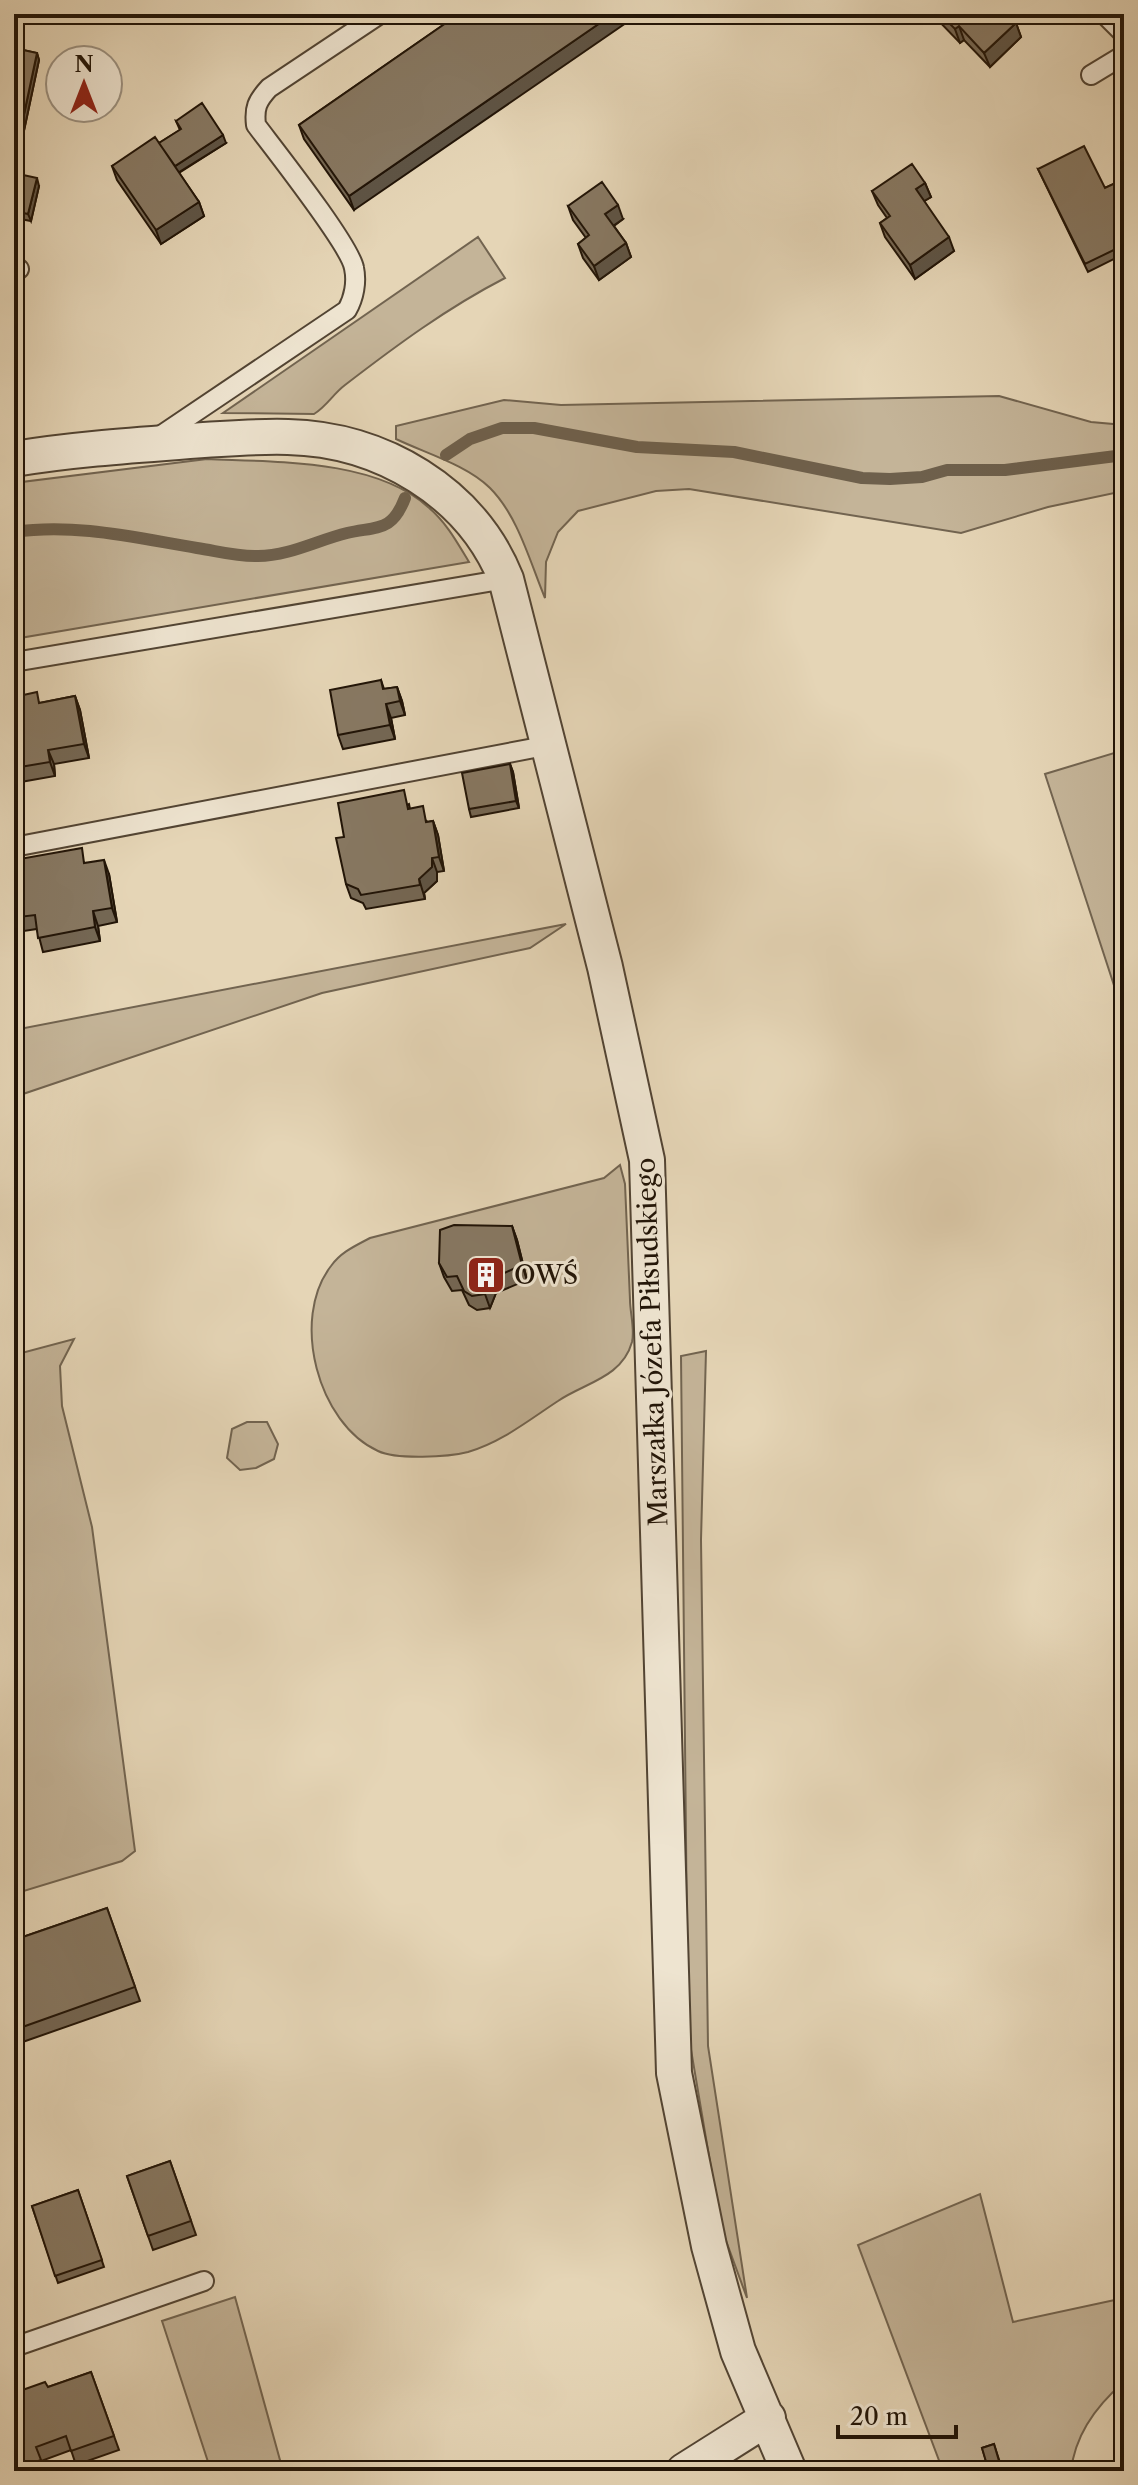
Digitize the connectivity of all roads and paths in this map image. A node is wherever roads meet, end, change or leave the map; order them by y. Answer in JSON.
{"nodes":[{"id":1,"x":380,"y":14,"type":"edge"},
{"id":2,"x":1104,"y":14,"type":"edge"},
{"id":3,"x":1124,"y":34,"type":"edge"},
{"id":4,"x":1124,"y":55,"type":"edge"},
{"id":5,"x":1091,"y":75,"type":"dead end"},
{"id":6,"x":148,"y":444,"type":"junction"},
{"id":7,"x":14,"y":459,"type":"edge"},
{"id":8,"x":506,"y":579,"type":"junction"},
{"id":9,"x":14,"y":662,"type":"edge"},
{"id":10,"x":550,"y":745,"type":"junction"},
{"id":11,"x":14,"y":847,"type":"edge"},
{"id":12,"x":204,"y":2281,"type":"dead end"},
{"id":13,"x":14,"y":2347,"type":"edge"},
{"id":14,"x":768,"y":2418,"type":"junction"},
{"id":15,"x":684,"y":2471,"type":"edge"},
{"id":16,"x":789,"y":2471,"type":"edge"}],
"edges":[{"from":1,"to":6,"type":"lane"},
{"from":2,"to":3,"type":"lane"},
{"from":4,"to":5,"type":"lane"},
{"from":6,"to":7,"type":"street","name":"Marszałka Józefa Piłsudskiego"},
{"from":6,"to":8,"type":"street","name":"Marszałka Józefa Piłsudskiego"},
{"from":8,"to":9,"type":"lane"},
{"from":8,"to":10,"type":"street","name":"Marszałka Józefa Piłsudskiego"},
{"from":10,"to":11,"type":"lane"},
{"from":10,"to":14,"type":"street","name":"Marszałka Józefa Piłsudskiego"},
{"from":12,"to":13,"type":"lane"},
{"from":14,"to":15,"type":"street"},
{"from":14,"to":16,"type":"street","name":"Marszałka Józefa Piłsudskiego"}]}
